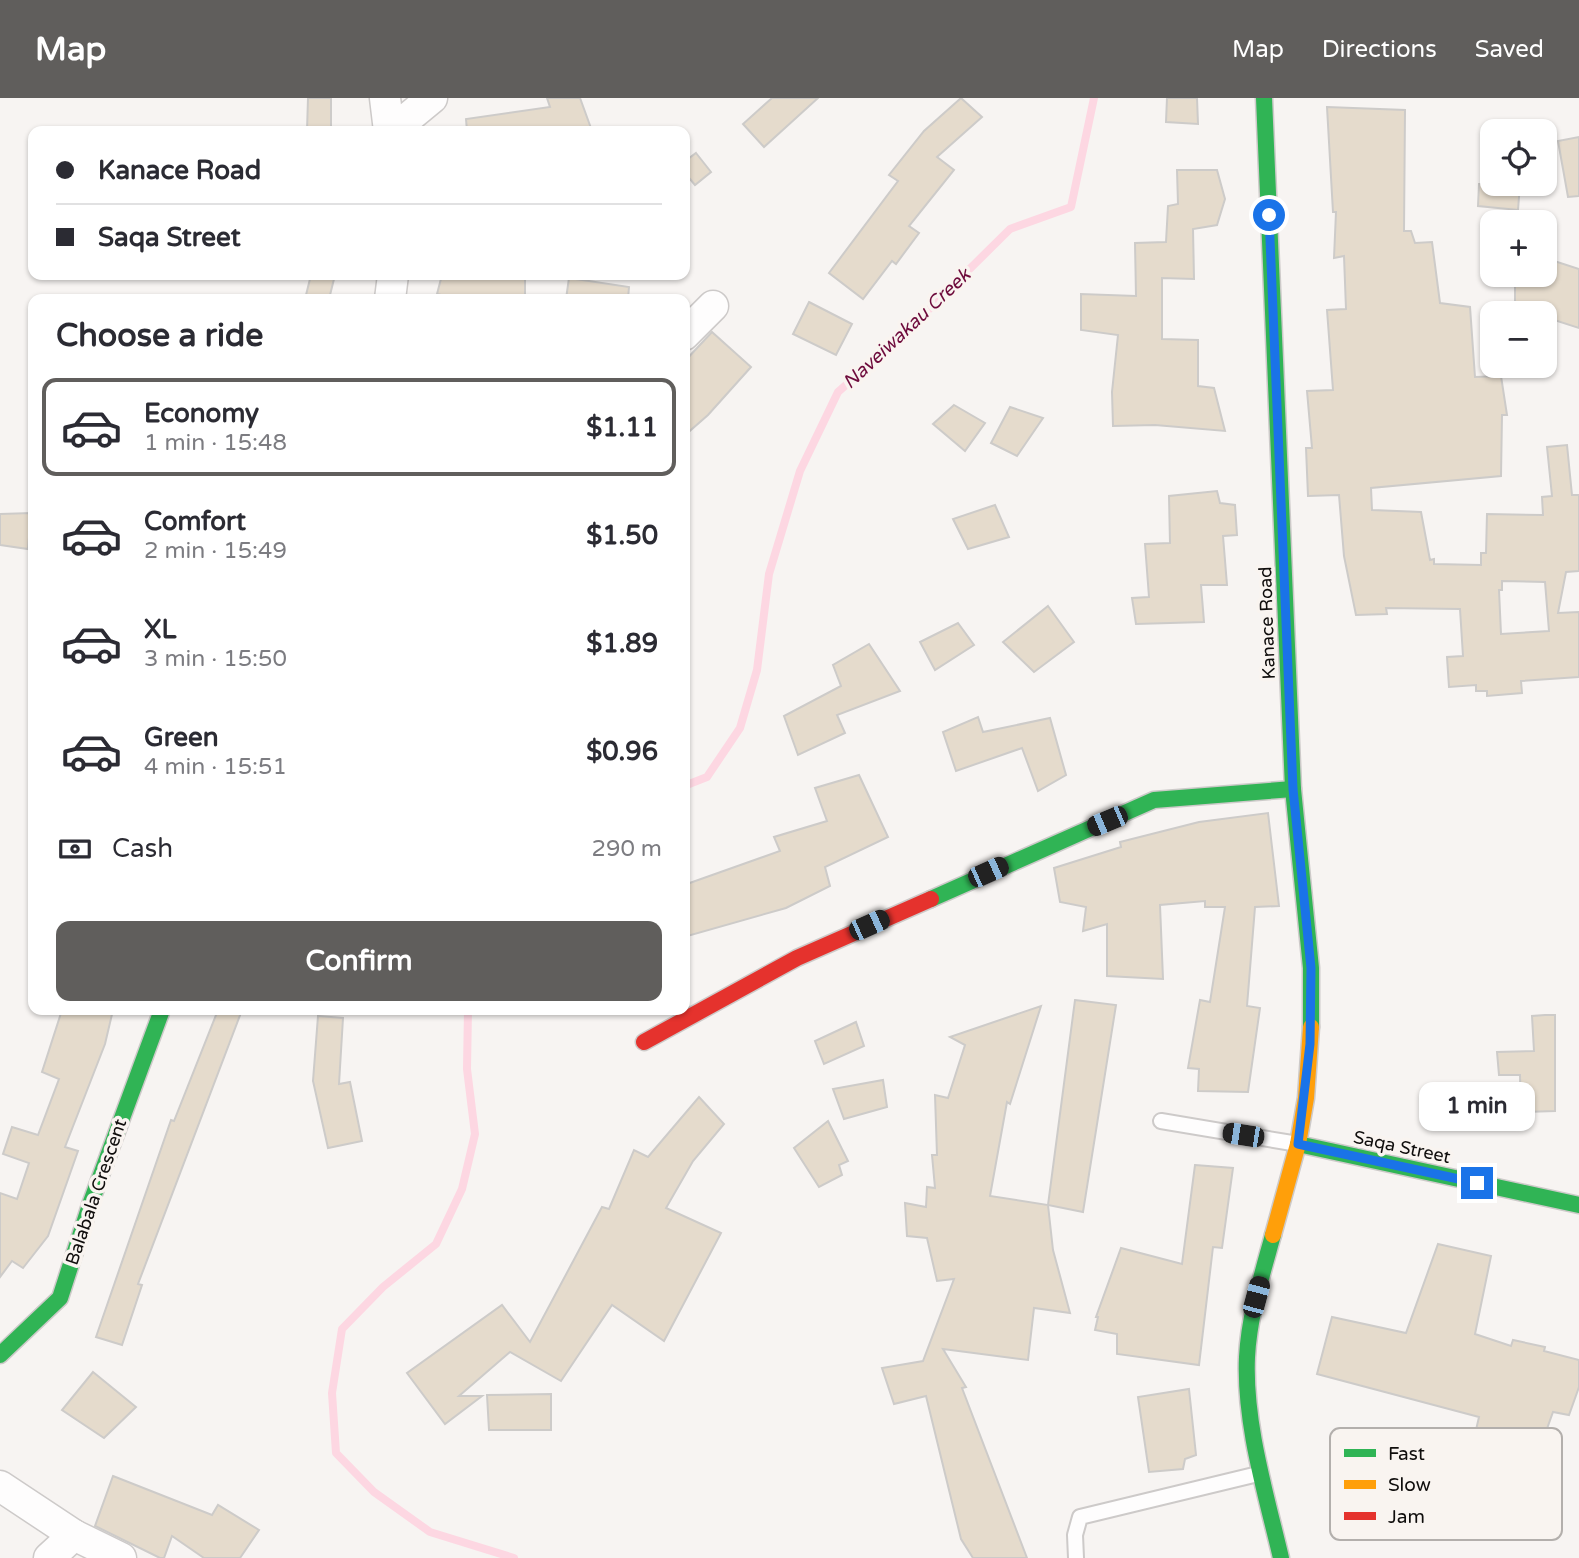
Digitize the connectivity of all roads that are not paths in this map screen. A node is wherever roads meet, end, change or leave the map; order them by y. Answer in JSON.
{"nodes":[{"id":1,"x":385,"y":98,"type":"edge"},
{"id":2,"x":432,"y":98,"type":"edge"},
{"id":3,"x":1264,"y":98,"type":"edge"},
{"id":4,"x":390,"y":126,"type":"edge"},
{"id":5,"x":397,"y":126,"type":"edge"},
{"id":6,"x":713,"y":306,"type":"dead end"},
{"id":7,"x":690,"y":329,"type":"edge"},
{"id":8,"x":1293,"y":789,"type":"junction"},
{"id":9,"x":160,"y":1015,"type":"edge"},
{"id":10,"x":644,"y":1041,"type":"dead end"},
{"id":11,"x":1161,"y":1121,"type":"dead end"},
{"id":12,"x":1298,"y":1144,"type":"junction"},
{"id":13,"x":1579,"y":1205,"type":"edge"},
{"id":14,"x":0,"y":1355,"type":"edge"},
{"id":15,"x":1259,"y":1474,"type":"junction"},
{"id":16,"x":0,"y":1486,"type":"edge"},
{"id":17,"x":74,"y":1535,"type":"junction"},
{"id":18,"x":49,"y":1558,"type":"edge"},
{"id":19,"x":121,"y":1558,"type":"edge"},
{"id":20,"x":1076,"y":1558,"type":"edge"},
{"id":21,"x":1281,"y":1558,"type":"edge"}],
"edges":[{"from":1,"to":4,"type":"street"},
{"from":2,"to":5,"type":"street"},
{"from":3,"to":8,"type":"street","name":"Kanace Road"},
{"from":6,"to":7,"type":"street"},
{"from":8,"to":10,"type":"street"},
{"from":8,"to":12,"type":"street","name":"Kanace Road"},
{"from":9,"to":14,"type":"street","name":"Balabala Crescent"},
{"from":11,"to":12,"type":"lane"},
{"from":12,"to":13,"type":"street","name":"Saqa Street"},
{"from":12,"to":15,"type":"street","name":"Kanace Road"},
{"from":15,"to":20,"type":"lane"},
{"from":15,"to":21,"type":"street","name":"Kanace Road"},
{"from":16,"to":17,"type":"street"},
{"from":17,"to":18,"type":"street"},
{"from":17,"to":19,"type":"street"}]}
